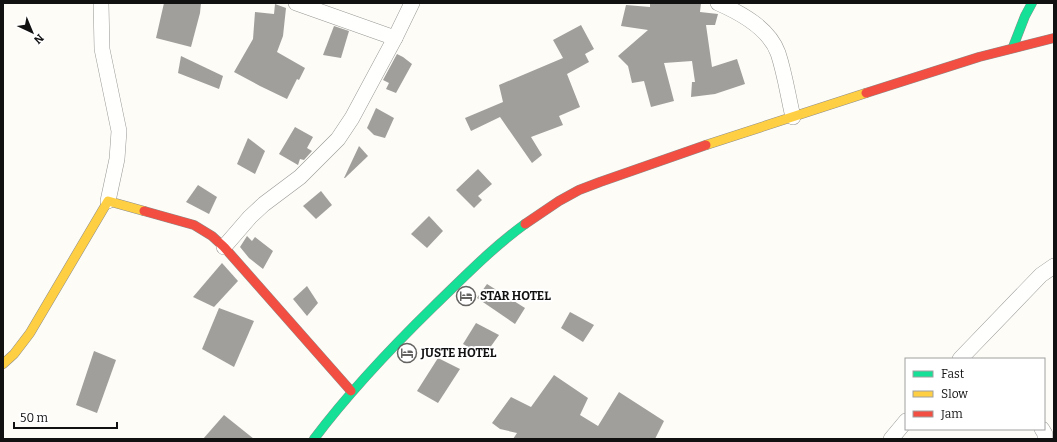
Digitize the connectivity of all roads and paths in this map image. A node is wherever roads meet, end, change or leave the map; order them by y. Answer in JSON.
{"nodes":[{"id":1,"x":101,"y":3,"type":"edge"},
{"id":2,"x":296,"y":3,"type":"edge"},
{"id":3,"x":412,"y":3,"type":"edge"},
{"id":4,"x":718,"y":3,"type":"edge"},
{"id":5,"x":1032,"y":3,"type":"edge"},
{"id":6,"x":395,"y":38,"type":"junction"},
{"id":7,"x":1054,"y":38,"type":"edge"},
{"id":8,"x":1013,"y":47,"type":"junction"},
{"id":9,"x":794,"y":117,"type":"junction"},
{"id":10,"x":108,"y":201,"type":"junction"},
{"id":11,"x":224,"y":247,"type":"junction"},
{"id":12,"x":1054,"y":266,"type":"edge"},
{"id":13,"x":961,"y":358,"type":"edge"},
{"id":14,"x":3,"y":364,"type":"edge"},
{"id":15,"x":351,"y":391,"type":"junction"},
{"id":16,"x":905,"y":423,"type":"edge"},
{"id":17,"x":314,"y":439,"type":"edge"},
{"id":18,"x":891,"y":439,"type":"edge"}],
"edges":[{"from":1,"to":10,"type":"street"},
{"from":2,"to":6,"type":"street"},
{"from":3,"to":6,"type":"street"},
{"from":4,"to":9,"type":"street"},
{"from":5,"to":8,"type":"main road"},
{"from":6,"to":11,"type":"street"},
{"from":7,"to":8,"type":"main road"},
{"from":8,"to":9,"type":"main road"},
{"from":9,"to":15,"type":"main road"},
{"from":10,"to":11,"type":"main road"},
{"from":10,"to":14,"type":"main road"},
{"from":11,"to":15,"type":"main road"},
{"from":12,"to":13,"type":"street"},
{"from":15,"to":17,"type":"main road"},
{"from":16,"to":18,"type":"street"}]}
